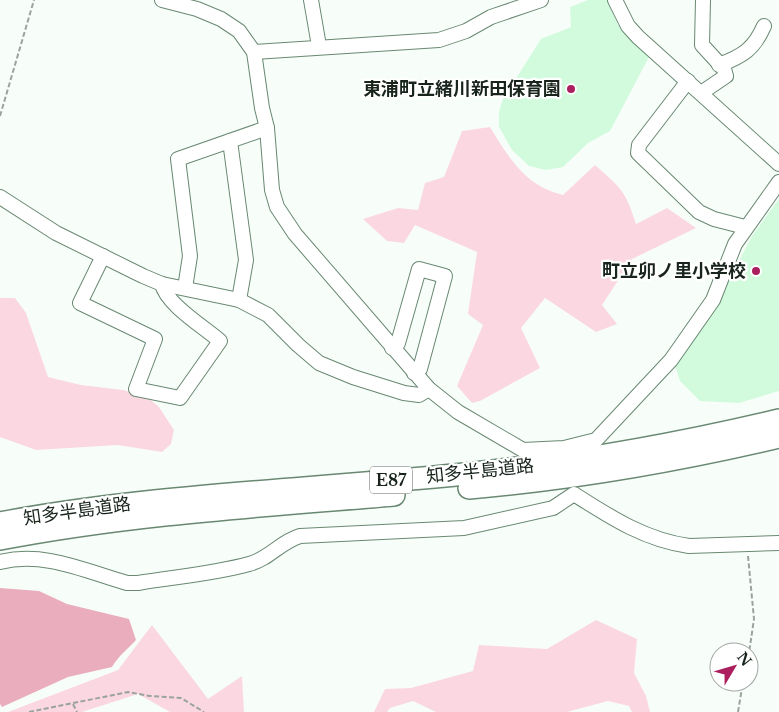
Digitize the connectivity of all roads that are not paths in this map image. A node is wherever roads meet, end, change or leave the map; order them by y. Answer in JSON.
{"nodes":[{"id":1,"x":162,"y":0,"type":"edge"},
{"id":2,"x":311,"y":0,"type":"edge"},
{"id":3,"x":541,"y":0,"type":"edge"},
{"id":4,"x":615,"y":0,"type":"edge"},
{"id":5,"x":703,"y":0,"type":"edge"},
{"id":6,"x":764,"y":26,"type":"dead end"},
{"id":7,"x":319,"y":46,"type":"junction"},
{"id":8,"x":254,"y":52,"type":"junction"},
{"id":9,"x":720,"y":64,"type":"junction"},
{"id":10,"x":688,"y":81,"type":"junction"},
{"id":11,"x":701,"y":93,"type":"junction"},
{"id":12,"x":267,"y":128,"type":"junction"},
{"id":13,"x":230,"y":141,"type":"junction"},
{"id":14,"x":779,"y":164,"type":"edge"},
{"id":15,"x":779,"y":182,"type":"edge"},
{"id":16,"x":0,"y":197,"type":"edge"},
{"id":17,"x":745,"y":227,"type":"junction"},
{"id":18,"x":103,"y":256,"type":"junction"},
{"id":19,"x":162,"y":284,"type":"junction"},
{"id":20,"x":185,"y":288,"type":"junction"},
{"id":21,"x":239,"y":300,"type":"junction"},
{"id":22,"x":392,"y":348,"type":"junction"},
{"id":23,"x":414,"y":373,"type":"junction"},
{"id":24,"x":429,"y":389,"type":"junction"},
{"id":25,"x":779,"y":420,"type":"edge"},
{"id":26,"x":779,"y":437,"type":"edge"},
{"id":27,"x":0,"y":523,"type":"edge"},
{"id":28,"x":0,"y":539,"type":"edge"},
{"id":29,"x":779,"y":544,"type":"edge"},
{"id":30,"x":0,"y":562,"type":"edge"}],
"edges":[{"from":1,"to":8,"type":"street"},
{"from":2,"to":7,"type":"street"},
{"from":3,"to":7,"type":"street"},
{"from":4,"to":10,"type":"street"},
{"from":5,"to":9,"type":"street"},
{"from":6,"to":9,"type":"street"},
{"from":7,"to":8,"type":"street"},
{"from":8,"to":12,"type":"street"},
{"from":9,"to":11,"type":"street"},
{"from":10,"to":11,"type":"street"},
{"from":10,"to":17,"type":"street"},
{"from":11,"to":14,"type":"street"},
{"from":12,"to":13,"type":"street"},
{"from":12,"to":22,"type":"street"},
{"from":13,"to":20,"type":"street"},
{"from":13,"to":21,"type":"street"},
{"from":15,"to":17,"type":"street"},
{"from":16,"to":18,"type":"street"},
{"from":17,"to":24,"type":"street"},
{"from":18,"to":19,"type":"street"},
{"from":18,"to":19,"type":"street"},
{"from":19,"to":20,"type":"street"},
{"from":20,"to":21,"type":"street"},
{"from":21,"to":24,"type":"street"},
{"from":22,"to":23,"type":"street"},
{"from":22,"to":23,"type":"street"},
{"from":23,"to":24,"type":"street"},
{"from":25,"to":27,"type":"highway","name":"知多半島道路","number":"E87"},
{"from":26,"to":28,"type":"highway","name":"知多半島道路","number":"E87"},
{"from":29,"to":30,"type":"street"}]}
